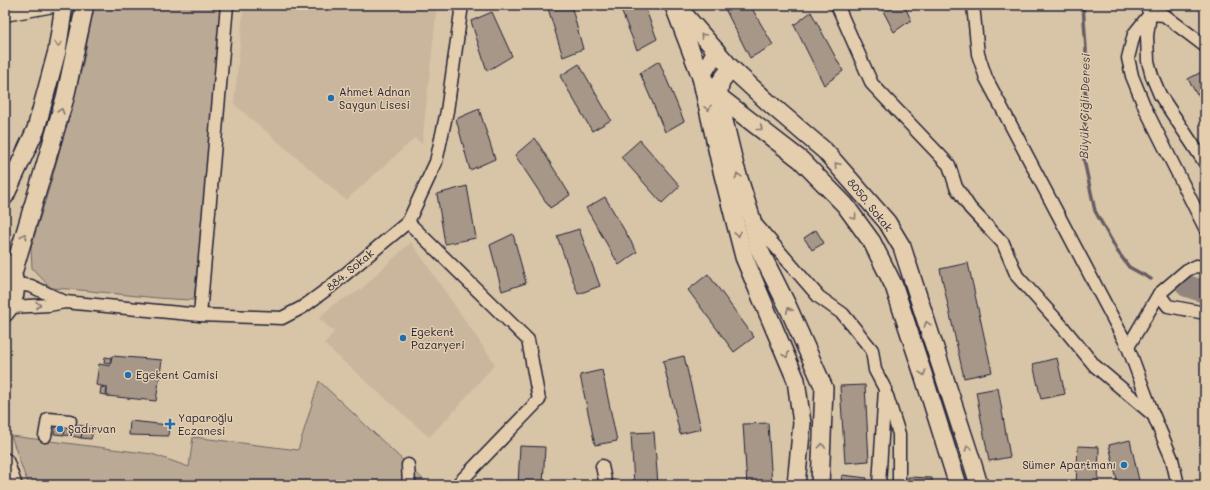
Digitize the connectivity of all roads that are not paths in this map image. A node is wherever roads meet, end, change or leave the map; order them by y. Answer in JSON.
{"nodes":[{"id":1,"x":59,"y":5,"type":"edge"},
{"id":2,"x":64,"y":5,"type":"edge"},
{"id":3,"x":227,"y":5,"type":"edge"},
{"id":4,"x":462,"y":5,"type":"edge"},
{"id":5,"x":673,"y":5,"type":"edge"},
{"id":6,"x":676,"y":5,"type":"edge"},
{"id":7,"x":837,"y":5,"type":"edge"},
{"id":8,"x":973,"y":5,"type":"edge"},
{"id":9,"x":80,"y":6,"type":"edge"},
{"id":10,"x":1148,"y":9,"type":"edge"},
{"id":11,"x":5,"y":15,"type":"edge"},
{"id":12,"x":1205,"y":46,"type":"edge"},
{"id":13,"x":716,"y":51,"type":"junction"},
{"id":14,"x":731,"y":68,"type":"junction"},
{"id":15,"x":701,"y":77,"type":"junction"},
{"id":16,"x":718,"y":96,"type":"junction"},
{"id":17,"x":1205,"y":162,"type":"edge"},
{"id":18,"x":5,"y":196,"type":"edge"},
{"id":19,"x":752,"y":220,"type":"junction"},
{"id":20,"x":408,"y":222,"type":"junction"},
{"id":21,"x":1205,"y":228,"type":"edge"},
{"id":22,"x":1205,"y":267,"type":"edge"},
{"id":23,"x":11,"y":273,"type":"edge"},
{"id":24,"x":1159,"y":294,"type":"junction"},
{"id":25,"x":65,"y":302,"type":"junction"},
{"id":26,"x":8,"y":310,"type":"edge"},
{"id":27,"x":1205,"y":313,"type":"edge"},
{"id":28,"x":200,"y":314,"type":"junction"},
{"id":29,"x":1128,"y":348,"type":"junction"},
{"id":30,"x":885,"y":389,"type":"junction"},
{"id":31,"x":1153,"y":414,"type":"junction"},
{"id":32,"x":70,"y":421,"type":"dead end"},
{"id":33,"x":45,"y":436,"type":"dead end"},
{"id":34,"x":5,"y":462,"type":"edge"},
{"id":35,"x":408,"y":465,"type":"dead end"},
{"id":36,"x":602,"y":466,"type":"dead end"},
{"id":37,"x":13,"y":485,"type":"edge"},
{"id":38,"x":409,"y":485,"type":"edge"},
{"id":39,"x":457,"y":485,"type":"edge"},
{"id":40,"x":606,"y":485,"type":"edge"},
{"id":41,"x":796,"y":485,"type":"edge"},
{"id":42,"x":820,"y":485,"type":"edge"},
{"id":43,"x":879,"y":485,"type":"edge"},
{"id":44,"x":899,"y":485,"type":"edge"},
{"id":45,"x":958,"y":485,"type":"edge"},
{"id":46,"x":978,"y":485,"type":"edge"},
{"id":47,"x":1178,"y":485,"type":"edge"}],
"edges":[{"from":1,"to":11,"type":"street"},
{"from":2,"to":18,"type":"street","one_way":true},
{"from":3,"to":28,"type":"street"},
{"from":4,"to":20,"type":"street","name":"884. Sokak"},
{"from":5,"to":15,"type":"street"},
{"from":13,"to":6,"type":"street","name":"8050. Sokak","one_way":true},
{"from":7,"to":31,"type":"street"},
{"from":8,"to":29,"type":"street"},
{"from":23,"to":9,"type":"street","one_way":true},
{"from":10,"to":12,"type":"street"},
{"from":10,"to":17,"type":"street"},
{"from":10,"to":21,"type":"street"},
{"from":13,"to":14,"type":"street","name":"8050. Sokak"},
{"from":13,"to":15,"type":"street"},
{"from":14,"to":16,"type":"street"},
{"from":46,"to":14,"type":"street","name":"8050. Sokak","one_way":true},
{"from":15,"to":16,"type":"street","name":"8050. Sokak"},
{"from":15,"to":41,"type":"street","one_way":true},
{"from":19,"to":16,"type":"street","one_way":true},
{"from":16,"to":45,"type":"street","name":"8050. Sokak","one_way":true},
{"from":19,"to":30,"type":"street"},
{"from":42,"to":19,"type":"street","one_way":true},
{"from":20,"to":28,"type":"street","name":"884. Sokak"},
{"from":20,"to":39,"type":"street"},
{"from":22,"to":24,"type":"street"},
{"from":23,"to":25,"type":"street","name":"884. Sokak"},
{"from":23,"to":26,"type":"street"},
{"from":24,"to":27,"type":"street"},
{"from":24,"to":29,"type":"street"},
{"from":26,"to":25,"type":"street","name":"884. Sokak","one_way":true},
{"from":25,"to":28,"type":"street","name":"884. Sokak"},
{"from":29,"to":31,"type":"street"},
{"from":30,"to":43,"type":"street"},
{"from":30,"to":44,"type":"street"},
{"from":31,"to":47,"type":"street"},
{"from":32,"to":33,"type":"street"},
{"from":34,"to":37,"type":"street"},
{"from":35,"to":38,"type":"street"},
{"from":36,"to":40,"type":"street"}]}
